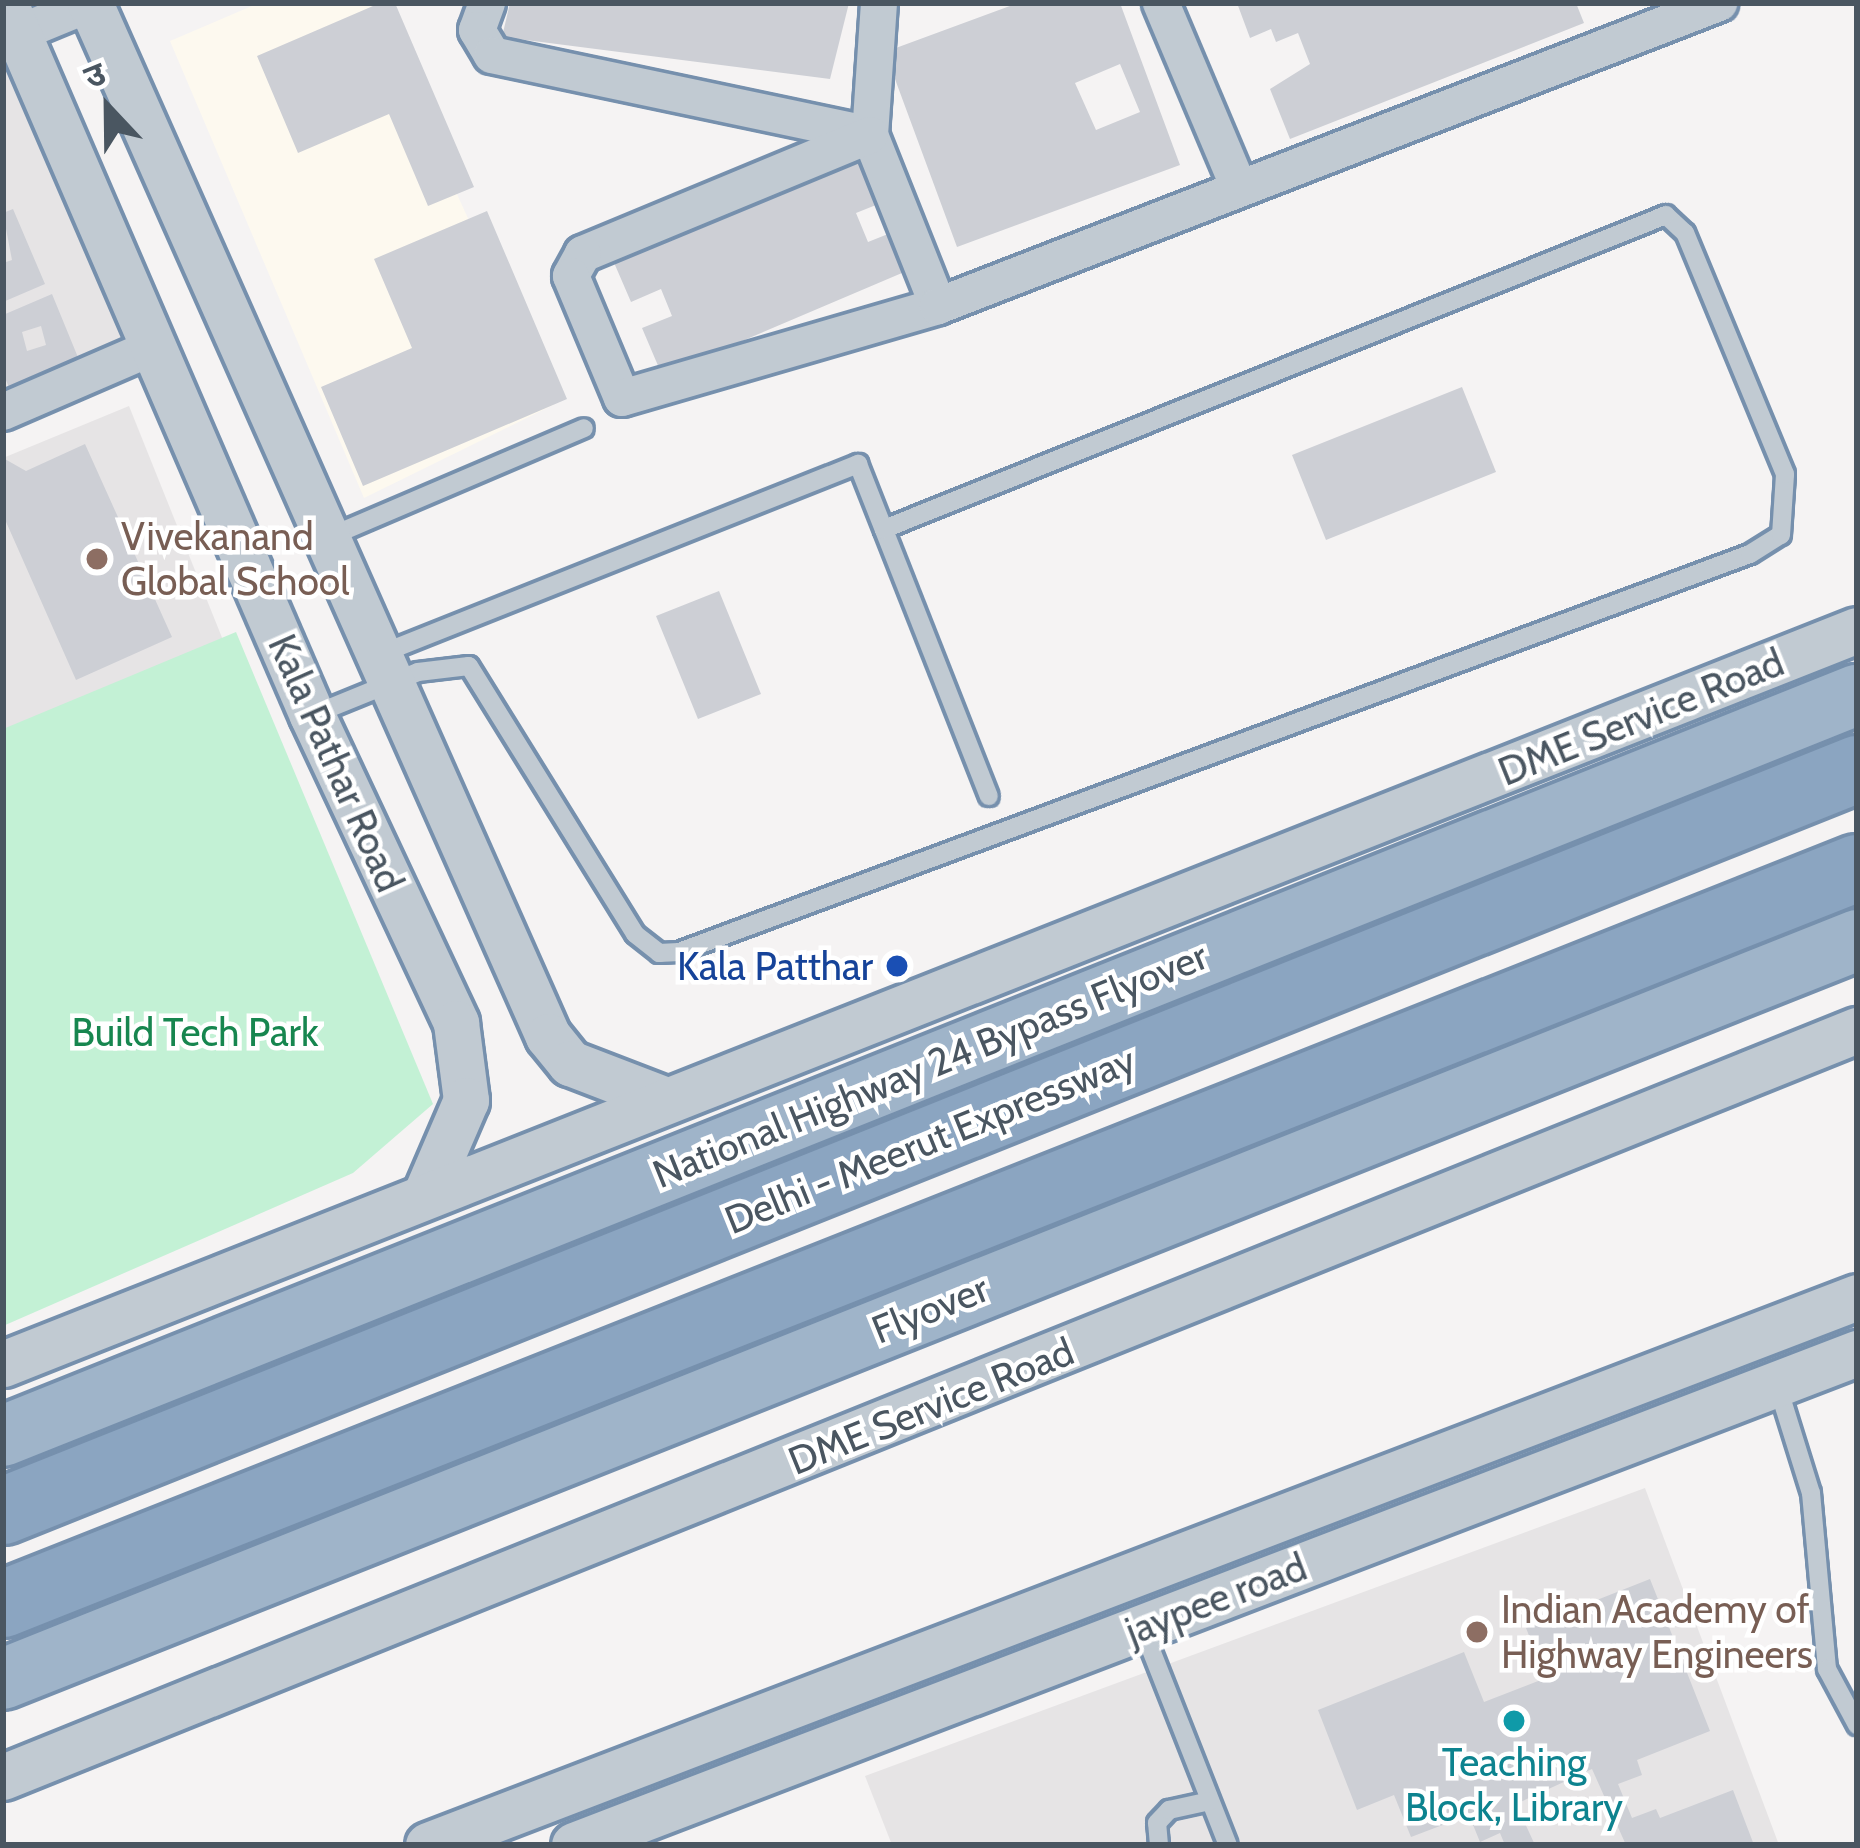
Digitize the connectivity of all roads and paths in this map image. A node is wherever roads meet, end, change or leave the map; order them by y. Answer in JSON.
{"nodes":[{"id":1,"x":90,"y":3,"type":"edge"},
{"id":2,"x":487,"y":3,"type":"edge"},
{"id":3,"x":879,"y":3,"type":"edge"},
{"id":4,"x":1161,"y":3,"type":"edge"},
{"id":5,"x":1719,"y":3,"type":"edge"},
{"id":6,"x":12,"y":18,"type":"edge"},
{"id":7,"x":1628,"y":19,"type":"edge"},
{"id":8,"x":870,"y":134,"type":"junction"},
{"id":9,"x":1239,"y":188,"type":"junction"},
{"id":10,"x":938,"y":306,"type":"junction"},
{"id":11,"x":154,"y":347,"type":"junction"},
{"id":12,"x":3,"y":412,"type":"edge"},
{"id":13,"x":584,"y":428,"type":"dead end"},
{"id":14,"x":884,"y":529,"type":"junction"},
{"id":15,"x":326,"y":538,"type":"junction"},
{"id":16,"x":1857,"y":630,"type":"edge"},
{"id":17,"x":384,"y":669,"type":"junction"},
{"id":18,"x":1857,"y":695,"type":"edge"},
{"id":19,"x":312,"y":715,"type":"junction"},
{"id":20,"x":1857,"y":770,"type":"edge"},
{"id":21,"x":989,"y":796,"type":"dead end"},
{"id":22,"x":1857,"y":868,"type":"edge"},
{"id":23,"x":1857,"y":940,"type":"edge"},
{"id":24,"x":1857,"y":1030,"type":"edge"},
{"id":25,"x":664,"y":1100,"type":"junction"},
{"id":26,"x":425,"y":1195,"type":"junction"},
{"id":27,"x":1857,"y":1297,"type":"edge"},
{"id":28,"x":1857,"y":1353,"type":"edge"},
{"id":29,"x":3,"y":1364,"type":"edge"},
{"id":30,"x":1777,"y":1384,"type":"junction"},
{"id":31,"x":3,"y":1436,"type":"edge"},
{"id":32,"x":1353,"y":1490,"type":"junction"},
{"id":33,"x":3,"y":1511,"type":"edge"},
{"id":34,"x":1371,"y":1540,"type":"junction"},
{"id":35,"x":3,"y":1604,"type":"edge"},
{"id":36,"x":1142,"y":1628,"type":"junction"},
{"id":37,"x":3,"y":1679,"type":"edge"},
{"id":38,"x":1857,"y":1725,"type":"edge"},
{"id":39,"x":3,"y":1777,"type":"edge"},
{"id":40,"x":1210,"y":1801,"type":"junction"},
{"id":41,"x":428,"y":1845,"type":"edge"},
{"id":42,"x":574,"y":1845,"type":"edge"},
{"id":43,"x":1159,"y":1845,"type":"edge"},
{"id":44,"x":1228,"y":1845,"type":"edge"}],
"edges":[{"from":1,"to":6,"type":"street"},
{"from":1,"to":15,"type":"street","name":"Kala Pathar Road"},
{"from":2,"to":8,"type":"street"},
{"from":3,"to":8,"type":"street"},
{"from":4,"to":9,"type":"street"},
{"from":5,"to":7,"type":"street"},
{"from":6,"to":11,"type":"street","name":"Kala Pathar Road"},
{"from":7,"to":9,"type":"street"},
{"from":8,"to":10,"type":"street"},
{"from":8,"to":10,"type":"street"},
{"from":9,"to":10,"type":"street"},
{"from":11,"to":12,"type":"street"},
{"from":11,"to":19,"type":"street","name":"Kala Pathar Road"},
{"from":13,"to":15,"type":"lane"},
{"from":14,"to":17,"type":"lane"},
{"from":14,"to":17,"type":"lane"},
{"from":14,"to":21,"type":"lane"},
{"from":15,"to":17,"type":"street","name":"Kala Pathar Road"},
{"from":16,"to":25,"type":"street","name":"DME Service Road"},
{"from":17,"to":19,"type":"lane"},
{"from":17,"to":25,"type":"street","name":"Kala Pathar Road"},
{"from":18,"to":31,"type":"highway","name":"National Highway 24 Bypass Flyover"},
{"from":19,"to":26,"type":"street","name":"Kala Pathar Road"},
{"from":20,"to":33,"type":"highway","name":"Delhi - Meerut Expressway"},
{"from":22,"to":35,"type":"highway"},
{"from":23,"to":37,"type":"highway","name":"Flyover"},
{"from":24,"to":39,"type":"street","name":"DME Service Road"},
{"from":25,"to":26,"type":"street","name":"DME Service Road"},
{"from":26,"to":29,"type":"street","name":"DME Service Road"},
{"from":27,"to":32,"type":"street"},
{"from":28,"to":30,"type":"street","name":"jaypee road"},
{"from":30,"to":34,"type":"street","name":"jaypee road"},
{"from":30,"to":38,"type":"lane"},
{"from":32,"to":34,"type":"street"},
{"from":32,"to":41,"type":"street"},
{"from":34,"to":36,"type":"street","name":"jaypee road"},
{"from":36,"to":40,"type":"lane"},
{"from":36,"to":42,"type":"street","name":"jaypee road"},
{"from":40,"to":43,"type":"lane"},
{"from":40,"to":44,"type":"lane"}]}
